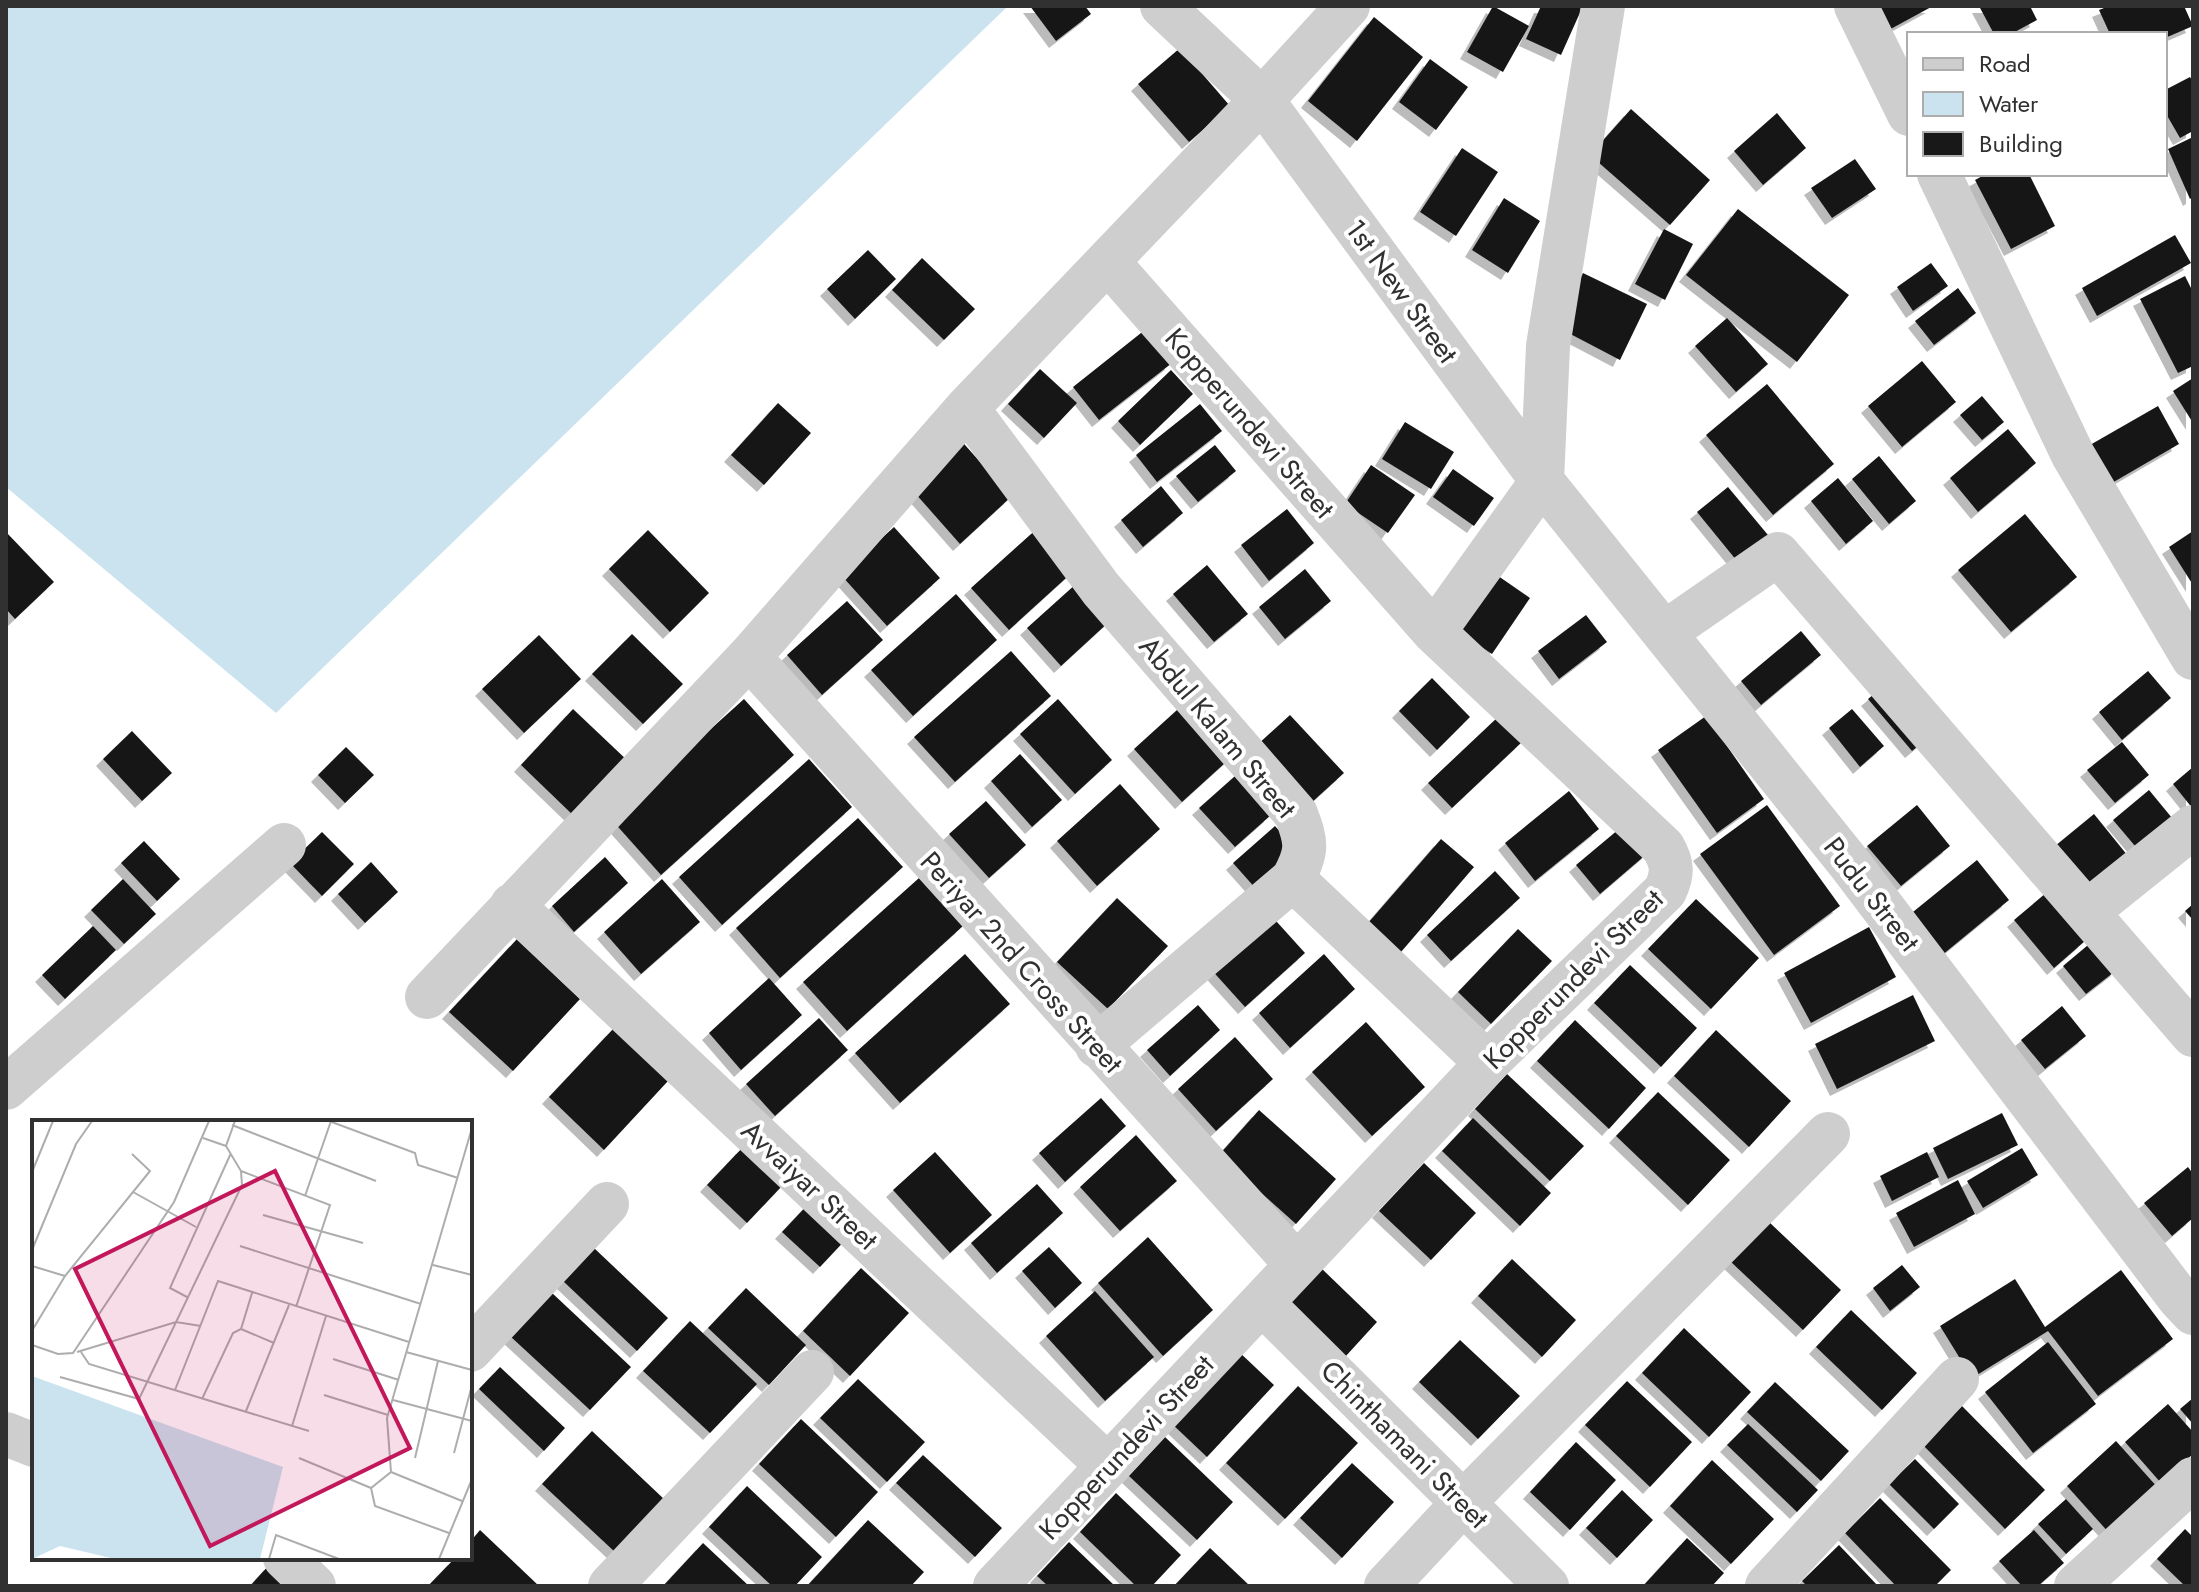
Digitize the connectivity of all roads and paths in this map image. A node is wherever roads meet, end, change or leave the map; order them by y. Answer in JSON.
{"nodes":[{"id":1,"x":1162,"y":6,"type":"edge"},
{"id":2,"x":1348,"y":6,"type":"edge"},
{"id":3,"x":1603,"y":6,"type":"edge"},
{"id":4,"x":1856,"y":6,"type":"edge"},
{"id":5,"x":1262,"y":100,"type":"junction"},
{"id":6,"x":1907,"y":110,"type":"edge"},
{"id":7,"x":1940,"y":176,"type":"edge"},
{"id":8,"x":1108,"y":262,"type":"junction"},
{"id":9,"x":967,"y":408,"type":"junction"},
{"id":10,"x":1542,"y":481,"type":"junction"},
{"id":11,"x":1434,"y":632,"type":"junction"},
{"id":12,"x":1664,"y":633,"type":"junction"},
{"id":13,"x":749,"y":657,"type":"junction"},
{"id":14,"x":2193,"y":658,"type":"edge"},
{"id":15,"x":2193,"y":827,"type":"edge"},
{"id":16,"x":284,"y":845,"type":"dead end"},
{"id":17,"x":1293,"y":879,"type":"junction"},
{"id":18,"x":512,"y":905,"type":"junction"},
{"id":19,"x":2088,"y":911,"type":"junction"},
{"id":20,"x":427,"y":997,"type":"dead end"},
{"id":21,"x":2193,"y":1035,"type":"edge"},
{"id":22,"x":1097,"y":1046,"type":"junction"},
{"id":23,"x":1487,"y":1063,"type":"junction"},
{"id":24,"x":6,"y":1088,"type":"edge"},
{"id":25,"x":1828,"y":1134,"type":"dead end"},
{"id":26,"x":607,"y":1204,"type":"dead end"},
{"id":27,"x":1297,"y":1265,"type":"junction"},
{"id":28,"x":1262,"y":1303,"type":"junction"},
{"id":29,"x":2193,"y":1313,"type":"edge"},
{"id":30,"x":472,"y":1348,"type":"edge"},
{"id":31,"x":812,"y":1372,"type":"dead end"},
{"id":32,"x":1957,"y":1379,"type":"dead end"},
{"id":33,"x":6,"y":1434,"type":"edge"},
{"id":34,"x":32,"y":1444,"type":"edge"},
{"id":35,"x":1108,"y":1466,"type":"junction"},
{"id":36,"x":2193,"y":1479,"type":"edge"},
{"id":37,"x":1464,"y":1502,"type":"junction"},
{"id":38,"x":287,"y":1560,"type":"edge"},
{"id":39,"x":314,"y":1586,"type":"edge"},
{"id":40,"x":610,"y":1586,"type":"edge"},
{"id":41,"x":995,"y":1586,"type":"edge"},
{"id":42,"x":1386,"y":1586,"type":"edge"},
{"id":43,"x":1547,"y":1586,"type":"edge"},
{"id":44,"x":1767,"y":1586,"type":"edge"},
{"id":45,"x":2076,"y":1586,"type":"edge"}],
"edges":[{"from":1,"to":5,"type":"street","name":"1st New Street"},
{"from":2,"to":5,"type":"street"},
{"from":3,"to":10,"type":"street"},
{"from":4,"to":6,"type":"street"},
{"from":5,"to":8,"type":"street"},
{"from":5,"to":10,"type":"street","name":"1st New Street"},
{"from":7,"to":14,"type":"street"},
{"from":8,"to":9,"type":"street"},
{"from":8,"to":11,"type":"street","name":"Kopperundevi Street"},
{"from":9,"to":13,"type":"street"},
{"from":9,"to":17,"type":"street","name":"Abdul Kalam Street"},
{"from":10,"to":11,"type":"street"},
{"from":10,"to":12,"type":"street","name":"Pudu Street"},
{"from":11,"to":23,"type":"street","name":"Kopperundevi Street"},
{"from":12,"to":19,"type":"street"},
{"from":12,"to":29,"type":"street","name":"Pudu Street"},
{"from":13,"to":18,"type":"street"},
{"from":13,"to":22,"type":"street","name":"Periyar 2nd Cross Street"},
{"from":15,"to":19,"type":"street"},
{"from":16,"to":24,"type":"street"},
{"from":17,"to":22,"type":"street"},
{"from":17,"to":23,"type":"street"},
{"from":18,"to":20,"type":"street"},
{"from":18,"to":35,"type":"street","name":"Avvaiyar Street"},
{"from":19,"to":21,"type":"street"},
{"from":22,"to":27,"type":"street","name":"Periyar 2nd Cross Street"},
{"from":23,"to":27,"type":"street","name":"Kopperundevi Street"},
{"from":25,"to":37,"type":"street"},
{"from":26,"to":30,"type":"street"},
{"from":27,"to":28,"type":"street","name":"Kopperundevi Street"},
{"from":28,"to":35,"type":"street","name":"Kopperundevi Street"},
{"from":28,"to":37,"type":"street","name":"Chinthamani Street"},
{"from":31,"to":40,"type":"street"},
{"from":32,"to":44,"type":"street"},
{"from":33,"to":34,"type":"street"},
{"from":35,"to":41,"type":"street","name":"Kopperundevi Street"},
{"from":36,"to":45,"type":"street"},
{"from":37,"to":42,"type":"street"},
{"from":37,"to":43,"type":"street","name":"Chinthamani Street"},
{"from":38,"to":39,"type":"street"}]}
